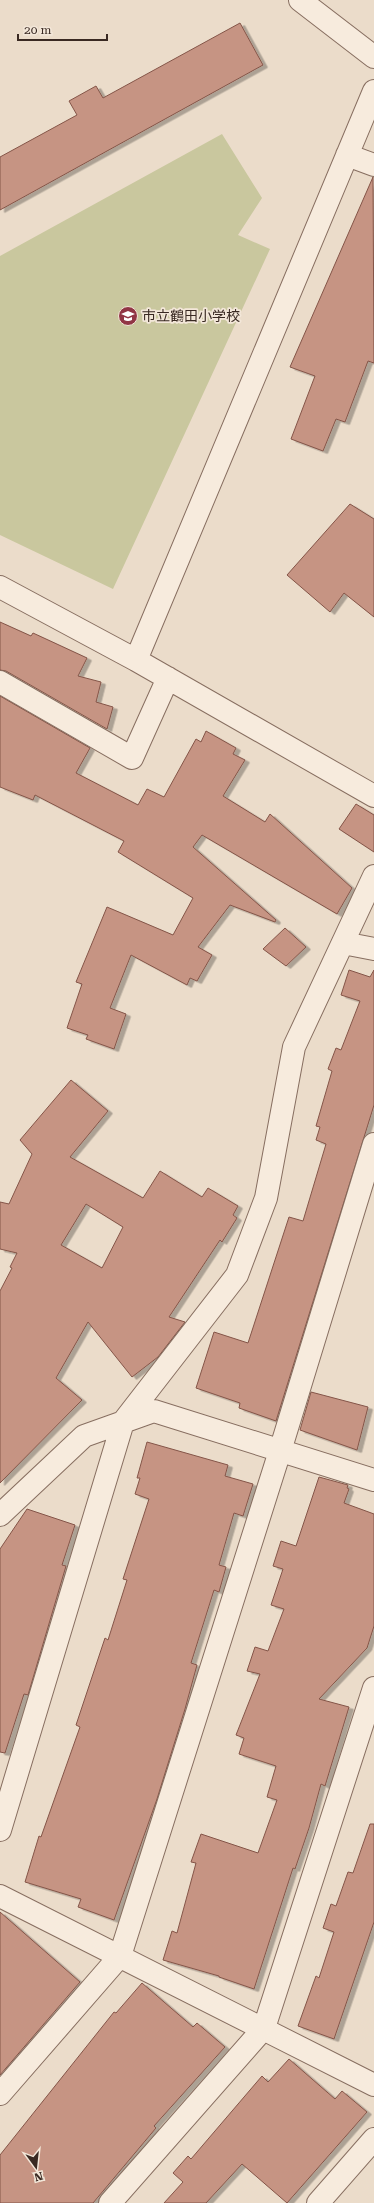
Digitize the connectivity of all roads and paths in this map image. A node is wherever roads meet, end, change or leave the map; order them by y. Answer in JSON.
{"nodes":[{"id":1,"x":300,"y":0,"type":"edge"},
{"id":2,"x":374,"y":58,"type":"edge"},
{"id":3,"x":374,"y":91,"type":"edge"},
{"id":4,"x":347,"y":155,"type":"junction"},
{"id":5,"x":374,"y":165,"type":"edge"},
{"id":6,"x":0,"y":587,"type":"edge"},
{"id":7,"x":136,"y":660,"type":"junction"},
{"id":8,"x":168,"y":678,"type":"junction"},
{"id":9,"x":0,"y":682,"type":"edge"},
{"id":10,"x":374,"y":796,"type":"edge"},
{"id":11,"x":374,"y":876,"type":"edge"},
{"id":12,"x":343,"y":943,"type":"junction"},
{"id":13,"x":374,"y":949,"type":"edge"},
{"id":14,"x":374,"y":1144,"type":"edge"},
{"id":15,"x":123,"y":1422,"type":"junction"},
{"id":16,"x":280,"y":1451,"type":"junction"},
{"id":17,"x":374,"y":1480,"type":"edge"},
{"id":18,"x":0,"y":1515,"type":"edge"},
{"id":19,"x":374,"y":1688,"type":"edge"},
{"id":20,"x":0,"y":1830,"type":"edge"},
{"id":21,"x":0,"y":1896,"type":"edge"},
{"id":22,"x":120,"y":1956,"type":"junction"},
{"id":23,"x":264,"y":2028,"type":"junction"},
{"id":24,"x":374,"y":2084,"type":"edge"},
{"id":25,"x":0,"y":2094,"type":"edge"},
{"id":26,"x":374,"y":2139,"type":"edge"},
{"id":27,"x":110,"y":2203,"type":"edge"},
{"id":28,"x":318,"y":2203,"type":"edge"}],
"edges":[{"from":1,"to":2,"type":"street"},
{"from":3,"to":4,"type":"street"},
{"from":4,"to":5,"type":"street"},
{"from":4,"to":7,"type":"street"},
{"from":6,"to":7,"type":"street"},
{"from":7,"to":8,"type":"street"},
{"from":8,"to":9,"type":"street"},
{"from":8,"to":10,"type":"street"},
{"from":11,"to":12,"type":"street"},
{"from":12,"to":13,"type":"street"},
{"from":12,"to":15,"type":"street"},
{"from":14,"to":16,"type":"street"},
{"from":15,"to":16,"type":"street"},
{"from":15,"to":18,"type":"street"},
{"from":15,"to":20,"type":"street"},
{"from":16,"to":17,"type":"street"},
{"from":16,"to":22,"type":"street"},
{"from":19,"to":23,"type":"street"},
{"from":21,"to":22,"type":"street"},
{"from":22,"to":23,"type":"street"},
{"from":22,"to":25,"type":"street"},
{"from":23,"to":24,"type":"street"},
{"from":23,"to":27,"type":"street"},
{"from":26,"to":28,"type":"street"}]}
